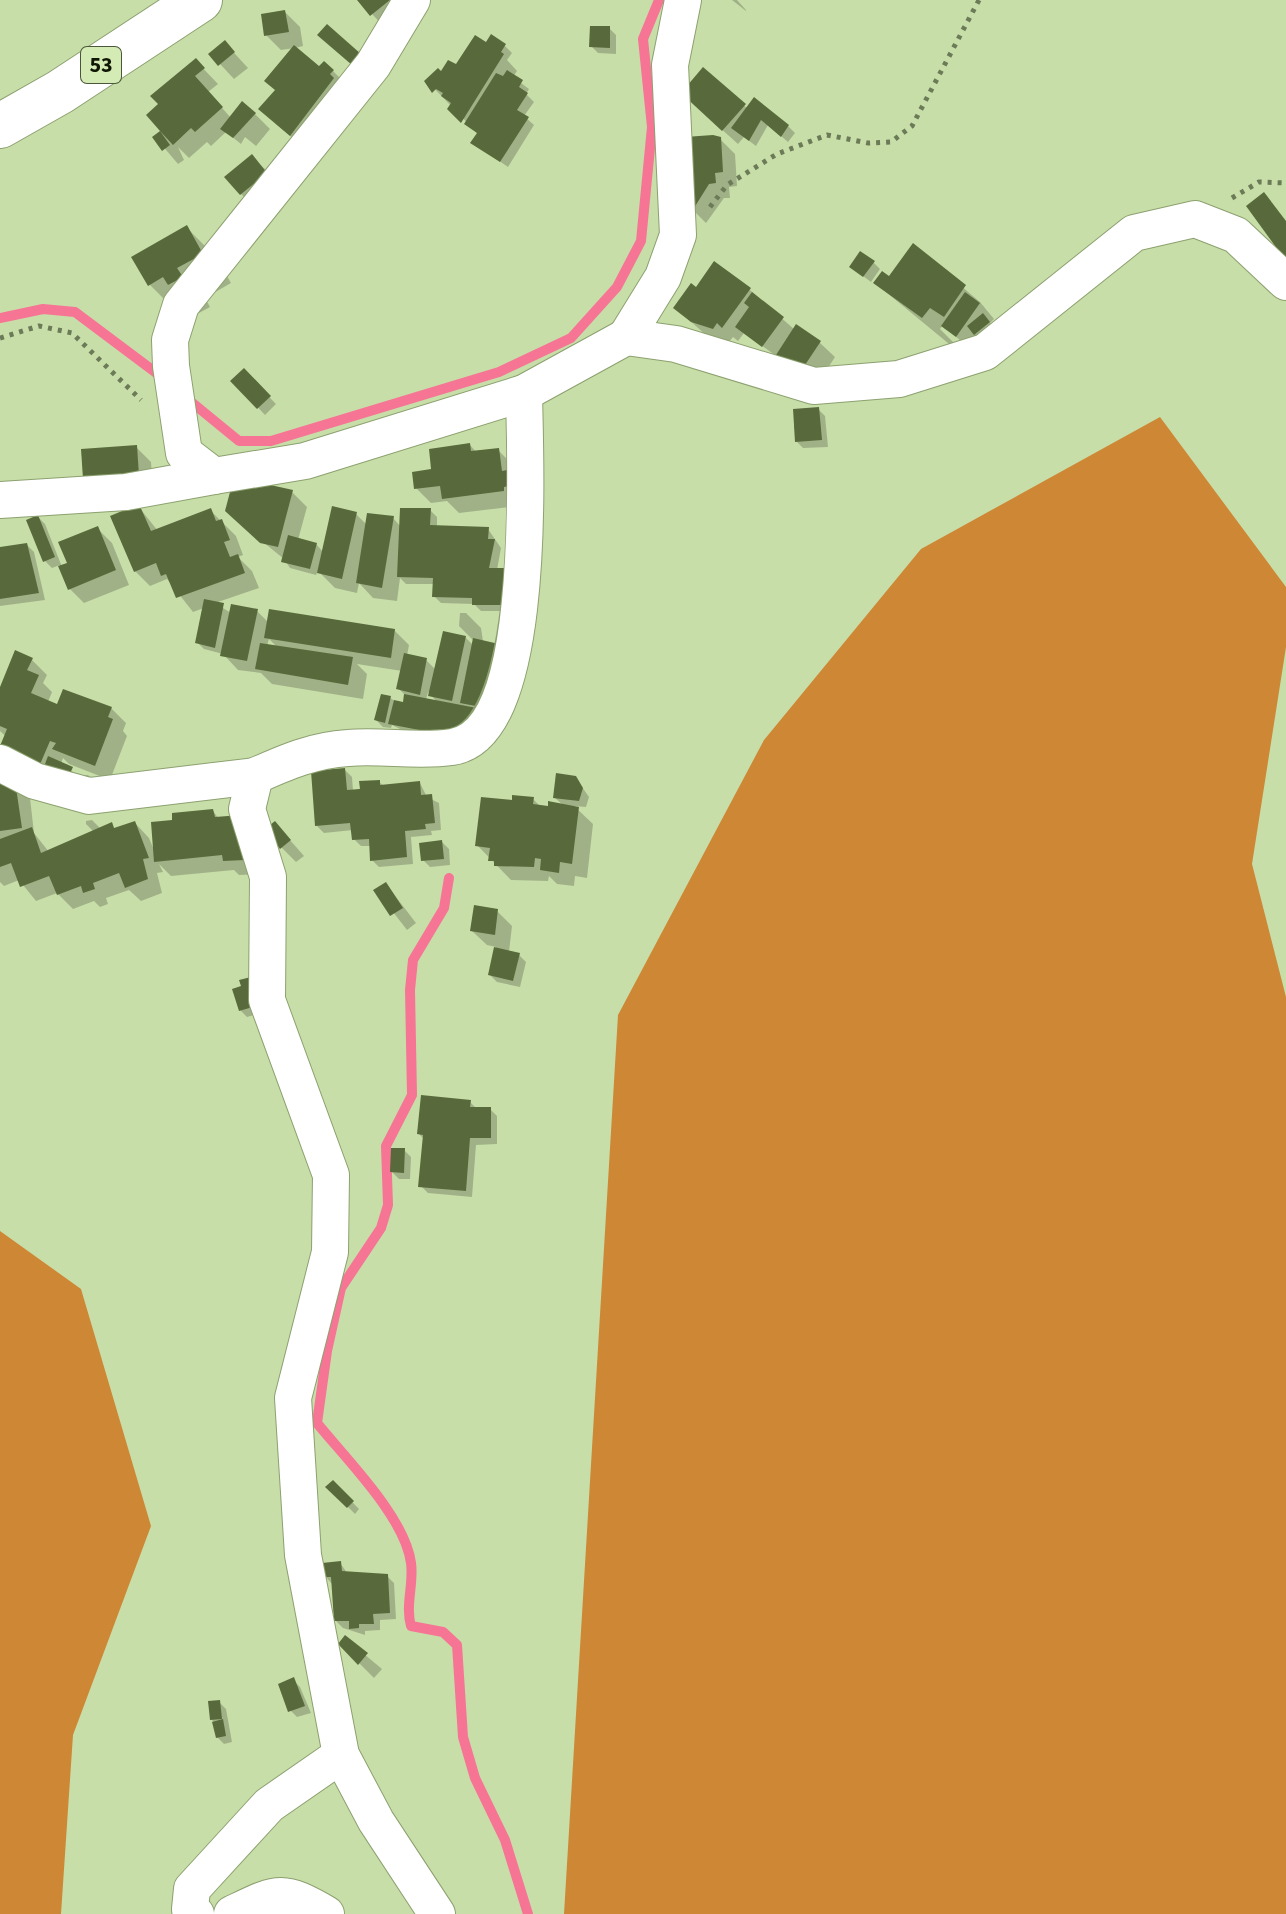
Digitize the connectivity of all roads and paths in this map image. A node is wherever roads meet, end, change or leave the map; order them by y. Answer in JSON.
{"nodes":[{"id":1,"x":200,"y":0,"type":"edge"},
{"id":2,"x":412,"y":0,"type":"edge"},
{"id":3,"x":683,"y":0,"type":"edge"},
{"id":4,"x":979,"y":0,"type":"edge"},
{"id":5,"x":0,"y":126,"type":"edge"},
{"id":6,"x":1286,"y":183,"type":"edge"},
{"id":7,"x":1212,"y":226,"type":"junction"},
{"id":8,"x":678,"y":235,"type":"junction"},
{"id":9,"x":1286,"y":282,"type":"edge"},
{"id":10,"x":626,"y":337,"type":"junction"},
{"id":11,"x":0,"y":338,"type":"edge"},
{"id":12,"x":524,"y":393,"type":"junction"},
{"id":13,"x":180,"y":429,"type":"junction"},
{"id":14,"x":214,"y":476,"type":"junction"},
{"id":15,"x":0,"y":500,"type":"edge"},
{"id":16,"x":0,"y":763,"type":"edge"},
{"id":17,"x":255,"y":776,"type":"junction"},
{"id":18,"x":341,"y":1755,"type":"junction"},
{"id":19,"x":196,"y":1914,"type":"edge"},
{"id":20,"x":232,"y":1914,"type":"edge"},
{"id":21,"x":326,"y":1914,"type":"edge"},
{"id":22,"x":437,"y":1914,"type":"edge"}],
"edges":[{"from":1,"to":5,"type":"highway","number":"53"},
{"from":2,"to":13,"type":"street"},
{"from":3,"to":8,"type":"street"},
{"from":4,"to":8,"type":"path"},
{"from":6,"to":7,"type":"path"},
{"from":7,"to":9,"type":"street"},
{"from":7,"to":10,"type":"street"},
{"from":8,"to":10,"type":"street"},
{"from":10,"to":12,"type":"street"},
{"from":11,"to":13,"type":"path"},
{"from":12,"to":14,"type":"street"},
{"from":12,"to":17,"type":"street"},
{"from":13,"to":14,"type":"street"},
{"from":14,"to":15,"type":"street"},
{"from":16,"to":17,"type":"street"},
{"from":17,"to":18,"type":"street"},
{"from":18,"to":19,"type":"street"},
{"from":18,"to":22,"type":"street"},
{"from":20,"to":21,"type":"street"}]}
